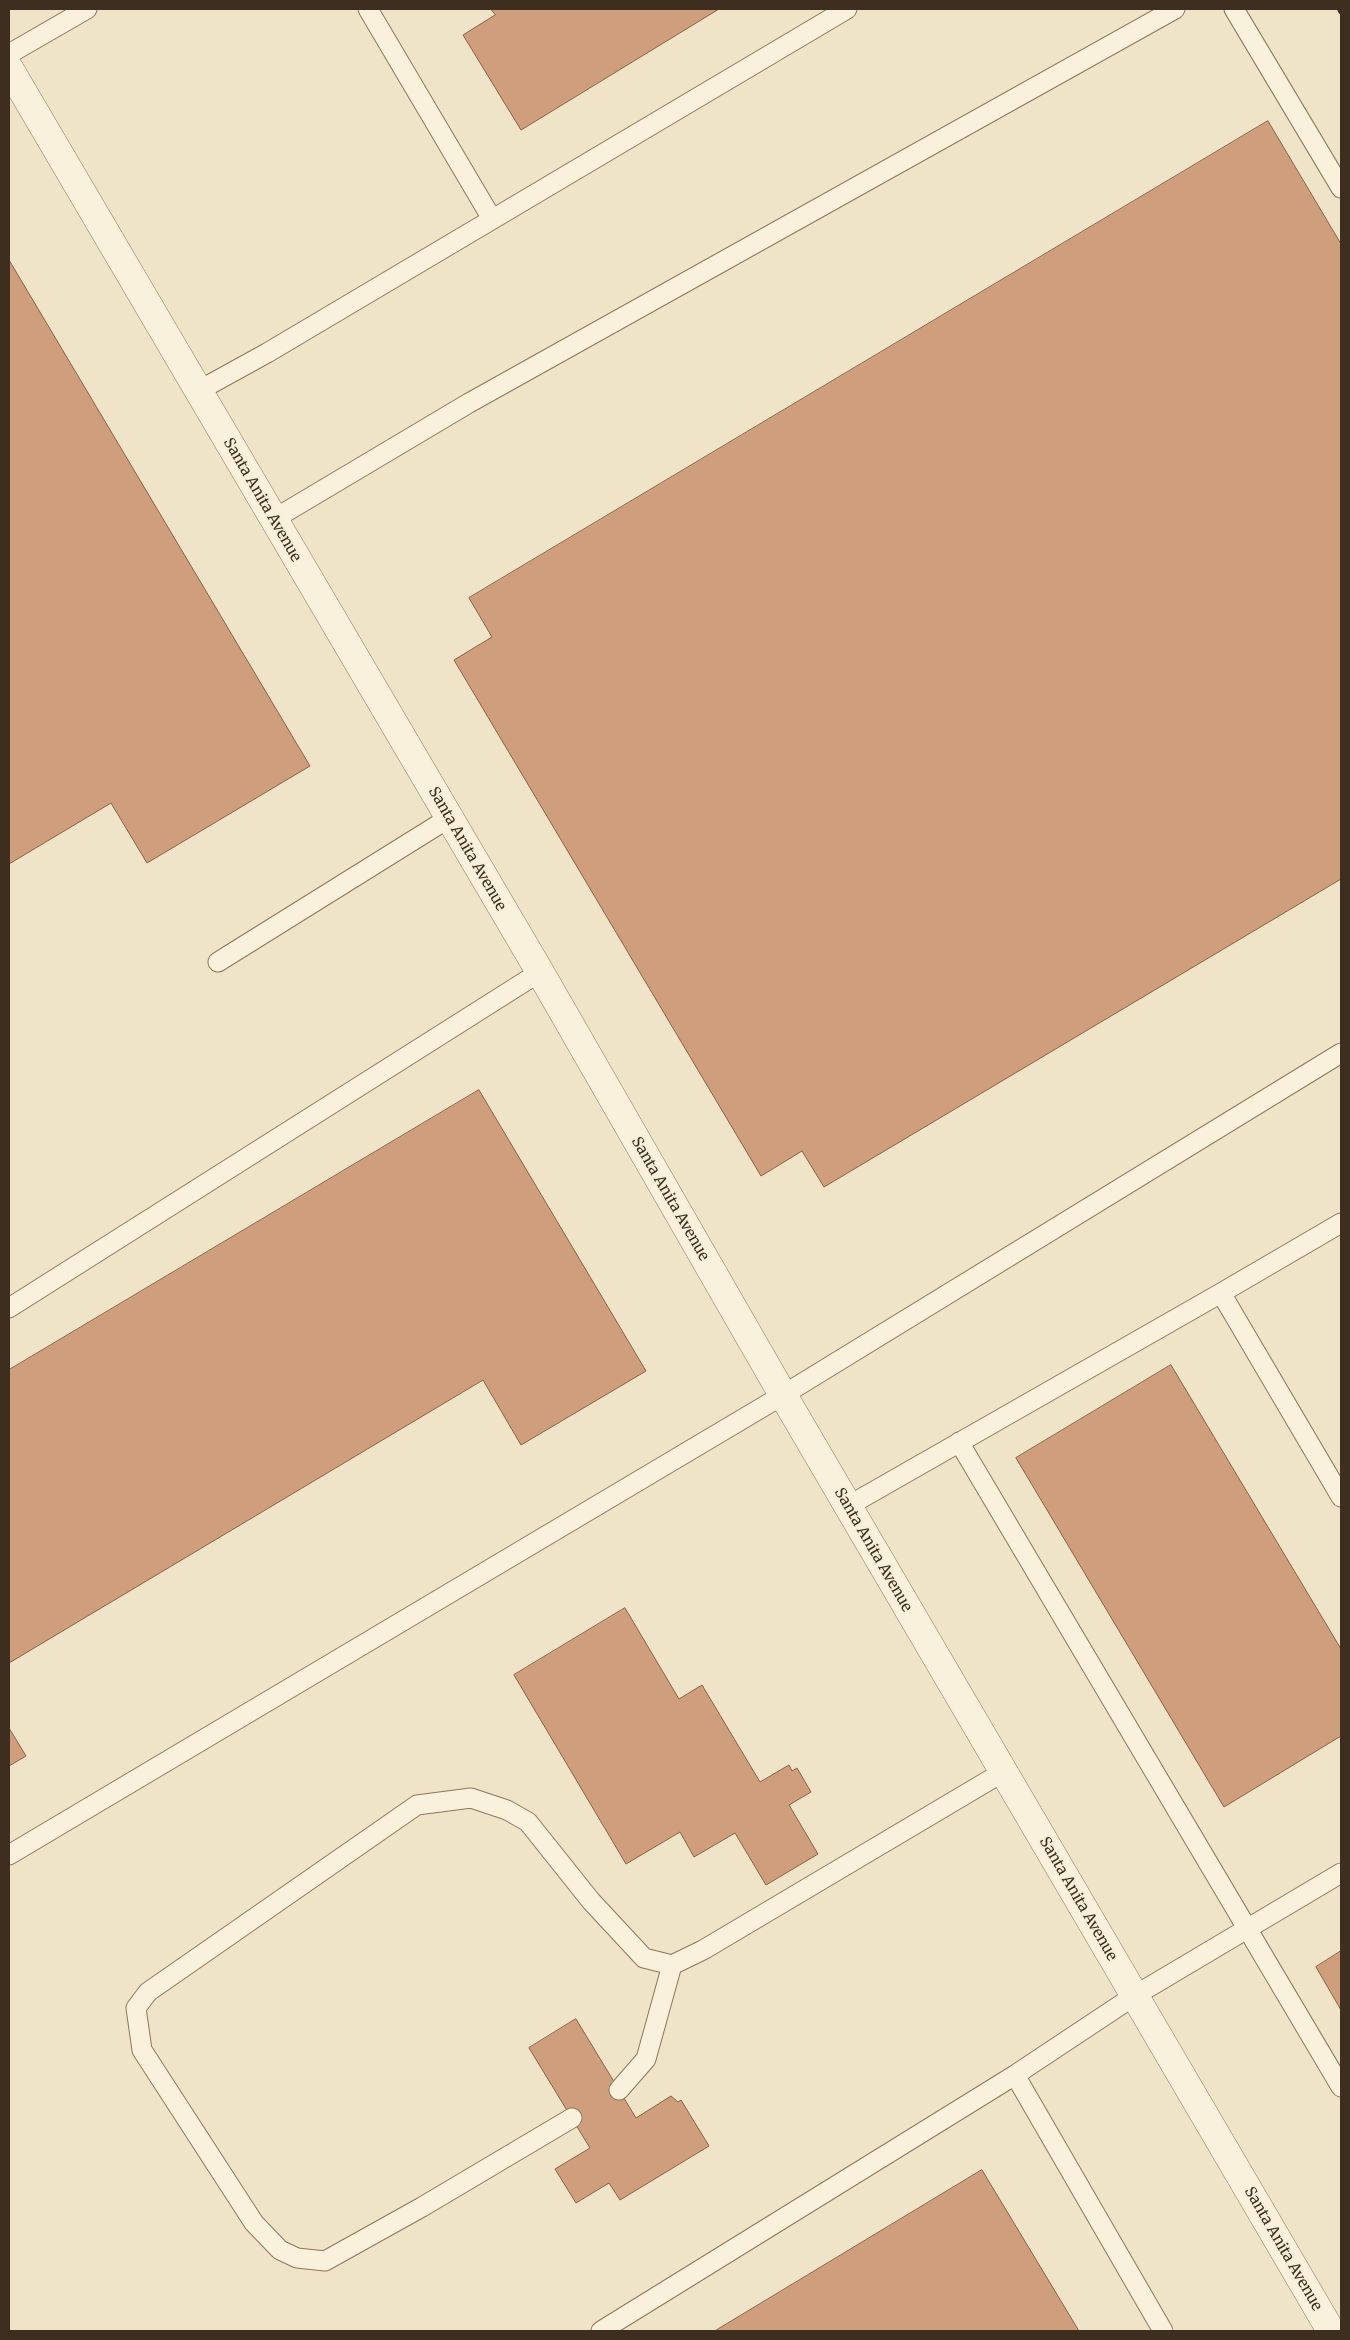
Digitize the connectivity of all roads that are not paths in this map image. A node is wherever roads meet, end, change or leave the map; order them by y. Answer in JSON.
{"nodes":[{"id":1,"x":87,"y":9,"type":"edge"},
{"id":2,"x":368,"y":9,"type":"edge"},
{"id":3,"x":847,"y":9,"type":"edge"},
{"id":4,"x":1175,"y":9,"type":"edge"},
{"id":5,"x":1234,"y":9,"type":"edge"},
{"id":6,"x":9,"y":54,"type":"edge"},
{"id":7,"x":9,"y":68,"type":"edge"},
{"id":8,"x":1341,"y":188,"type":"edge"},
{"id":9,"x":492,"y":219,"type":"junction"},
{"id":10,"x":198,"y":391,"type":"junction"},
{"id":11,"x":274,"y":519,"type":"junction"},
{"id":12,"x":449,"y":818,"type":"junction"},
{"id":13,"x":218,"y":962,"type":"dead end"},
{"id":14,"x":540,"y":972,"type":"junction"},
{"id":15,"x":1341,"y":1053,"type":"edge"},
{"id":16,"x":1341,"y":1223,"type":"edge"},
{"id":17,"x":1221,"y":1293,"type":"junction"},
{"id":18,"x":9,"y":1308,"type":"edge"},
{"id":19,"x":783,"y":1395,"type":"junction"},
{"id":20,"x":959,"y":1442,"type":"junction"},
{"id":21,"x":1341,"y":1498,"type":"edge"},
{"id":22,"x":848,"y":1506,"type":"junction"},
{"id":23,"x":1003,"y":1772,"type":"junction"},
{"id":24,"x":9,"y":1855,"type":"edge"},
{"id":25,"x":1341,"y":1873,"type":"edge"},
{"id":26,"x":1247,"y":1929,"type":"junction"},
{"id":27,"x":672,"y":1965,"type":"junction"},
{"id":28,"x":1134,"y":1996,"type":"junction"},
{"id":29,"x":1015,"y":2075,"type":"junction"},
{"id":30,"x":1341,"y":2087,"type":"edge"},
{"id":31,"x":619,"y":2090,"type":"dead end"},
{"id":32,"x":572,"y":2118,"type":"dead end"},
{"id":33,"x":601,"y":2331,"type":"edge"},
{"id":34,"x":1163,"y":2331,"type":"edge"},
{"id":35,"x":1331,"y":2331,"type":"edge"}],
"edges":[{"from":1,"to":6,"type":"lane"},
{"from":2,"to":9,"type":"lane"},
{"from":3,"to":9,"type":"lane"},
{"from":4,"to":11,"type":"lane"},
{"from":5,"to":8,"type":"lane"},
{"from":7,"to":10,"type":"street","name":"Santa Anita Avenue"},
{"from":9,"to":10,"type":"lane"},
{"from":10,"to":11,"type":"street","name":"Santa Anita Avenue"},
{"from":11,"to":12,"type":"street","name":"Santa Anita Avenue"},
{"from":12,"to":13,"type":"lane"},
{"from":12,"to":14,"type":"street","name":"Santa Anita Avenue"},
{"from":14,"to":18,"type":"lane"},
{"from":14,"to":19,"type":"street","name":"Santa Anita Avenue"},
{"from":15,"to":19,"type":"lane"},
{"from":16,"to":17,"type":"lane"},
{"from":17,"to":20,"type":"lane"},
{"from":17,"to":21,"type":"lane"},
{"from":19,"to":22,"type":"street","name":"Santa Anita Avenue"},
{"from":19,"to":24,"type":"lane"},
{"from":20,"to":22,"type":"lane"},
{"from":20,"to":26,"type":"lane"},
{"from":22,"to":23,"type":"street","name":"Santa Anita Avenue"},
{"from":23,"to":27,"type":"lane"},
{"from":23,"to":28,"type":"street","name":"Santa Anita Avenue"},
{"from":25,"to":26,"type":"lane"},
{"from":26,"to":28,"type":"lane"},
{"from":26,"to":30,"type":"lane"},
{"from":27,"to":31,"type":"lane"},
{"from":27,"to":32,"type":"lane"},
{"from":28,"to":29,"type":"lane"},
{"from":28,"to":35,"type":"street","name":"Santa Anita Avenue"},
{"from":29,"to":33,"type":"lane"},
{"from":29,"to":34,"type":"lane"}]}
